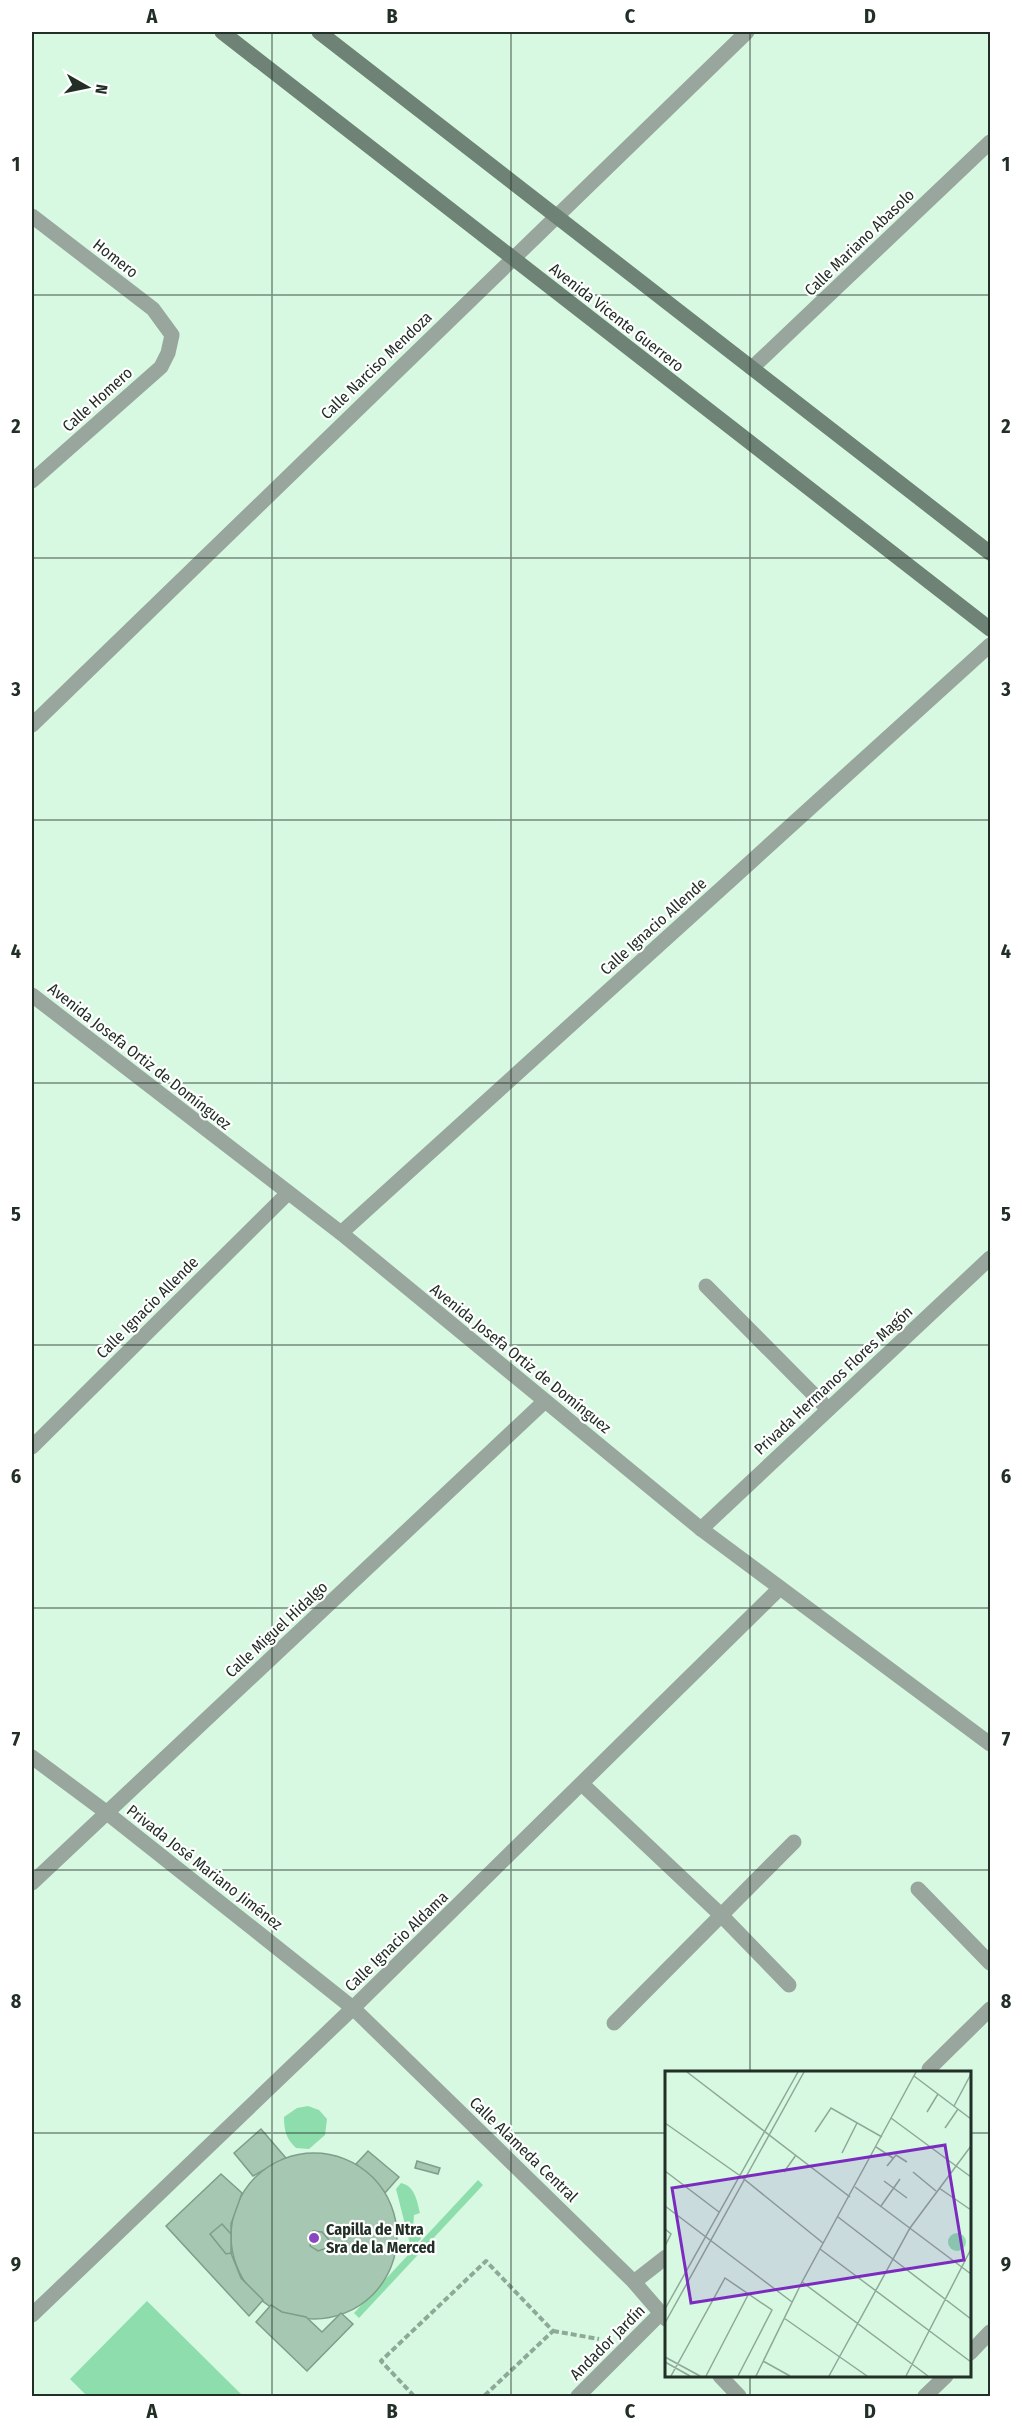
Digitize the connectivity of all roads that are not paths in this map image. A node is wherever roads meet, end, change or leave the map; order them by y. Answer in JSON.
{"nodes":[{"id":1,"x":222,"y":32,"type":"edge"},
{"id":2,"x":319,"y":32,"type":"edge"},
{"id":3,"x":747,"y":32,"type":"edge"},
{"id":4,"x":990,"y":142,"type":"edge"},
{"id":5,"x":555,"y":215,"type":"junction"},
{"id":6,"x":32,"y":216,"type":"edge"},
{"id":7,"x":512,"y":258,"type":"junction"},
{"id":8,"x":172,"y":335,"type":"joint"},
{"id":9,"x":752,"y":368,"type":"junction"},
{"id":10,"x":32,"y":481,"type":"edge"},
{"id":11,"x":990,"y":553,"type":"edge"},
{"id":12,"x":990,"y":629,"type":"edge"},
{"id":13,"x":990,"y":645,"type":"edge"},
{"id":14,"x":32,"y":725,"type":"edge"},
{"id":15,"x":32,"y":995,"type":"edge"},
{"id":16,"x":288,"y":1193,"type":"junction"},
{"id":17,"x":341,"y":1233,"type":"junction"},
{"id":18,"x":990,"y":1258,"type":"edge"},
{"id":19,"x":706,"y":1286,"type":"dead end"},
{"id":20,"x":545,"y":1401,"type":"junction"},
{"id":21,"x":828,"y":1409,"type":"junction"},
{"id":22,"x":32,"y":1447,"type":"edge"},
{"id":23,"x":701,"y":1529,"type":"junction"},
{"id":24,"x":780,"y":1588,"type":"junction"},
{"id":25,"x":990,"y":1744,"type":"edge"},
{"id":26,"x":32,"y":1757,"type":"edge"},
{"id":27,"x":582,"y":1784,"type":"junction"},
{"id":28,"x":106,"y":1812,"type":"junction"},
{"id":29,"x":794,"y":1842,"type":"dead end"},
{"id":30,"x":32,"y":1883,"type":"edge"},
{"id":31,"x":918,"y":1889,"type":"dead end"},
{"id":32,"x":722,"y":1916,"type":"junction"},
{"id":33,"x":988,"y":1956,"type":"edge"},
{"id":34,"x":789,"y":1985,"type":"dead end"},
{"id":35,"x":353,"y":2008,"type":"junction"},
{"id":36,"x":990,"y":2009,"type":"edge"},
{"id":37,"x":614,"y":2023,"type":"dead end"},
{"id":38,"x":929,"y":2069,"type":"dead end"},
{"id":39,"x":665,"y":2258,"type":"edge"},
{"id":40,"x":634,"y":2282,"type":"junction"},
{"id":41,"x":32,"y":2315,"type":"edge"},
{"id":42,"x":664,"y":2316,"type":"edge"},
{"id":43,"x":990,"y":2332,"type":"edge"},
{"id":44,"x":971,"y":2351,"type":"edge"},
{"id":45,"x":721,"y":2377,"type":"edge"},
{"id":46,"x":945,"y":2377,"type":"edge"},
{"id":47,"x":578,"y":2397,"type":"edge"},
{"id":48,"x":739,"y":2397,"type":"edge"},
{"id":49,"x":925,"y":2397,"type":"edge"}],
"edges":[{"from":1,"to":7,"type":"main road","name":"Avenida Vicente Guerrero"},
{"from":2,"to":5,"type":"main road"},
{"from":3,"to":5,"type":"street","name":"Calle Narciso Mendoza"},
{"from":4,"to":9,"type":"street","name":"Calle Mariano Abasolo"},
{"from":5,"to":7,"type":"street","name":"Calle Narciso Mendoza"},
{"from":5,"to":9,"type":"main road"},
{"from":6,"to":8,"type":"street","name":"Homero"},
{"from":7,"to":12,"type":"main road","name":"Avenida Vicente Guerrero"},
{"from":7,"to":14,"type":"street","name":"Calle Narciso Mendoza"},
{"from":8,"to":10,"type":"street","name":"Calle Homero"},
{"from":9,"to":11,"type":"main road"},
{"from":13,"to":17,"type":"street","name":"Calle Ignacio Allende"},
{"from":15,"to":16,"type":"street","name":"Avenida Josefa Ortiz de Domínguez"},
{"from":16,"to":17,"type":"street","name":"Avenida Josefa Ortiz de Domínguez"},
{"from":16,"to":22,"type":"street","name":"Calle Ignacio Allende"},
{"from":17,"to":20,"type":"street","name":"Avenida Josefa Ortiz de Domínguez"},
{"from":18,"to":21,"type":"street","name":"Privada Hermanos Flores Magón"},
{"from":19,"to":21,"type":"street"},
{"from":20,"to":23,"type":"street","name":"Avenida Josefa Ortiz de Domínguez"},
{"from":20,"to":28,"type":"street","name":"Calle Miguel Hidalgo"},
{"from":21,"to":23,"type":"street","name":"Privada Hermanos Flores Magón"},
{"from":23,"to":24,"type":"street","name":"Avenida Josefa Ortiz de Domínguez"},
{"from":24,"to":25,"type":"street","name":"Avenida Josefa Ortiz de Domínguez"},
{"from":24,"to":27,"type":"street","name":"Calle Ignacio Aldama"},
{"from":26,"to":28,"type":"street","name":"Privada José Mariano Jiménez"},
{"from":27,"to":32,"type":"street"},
{"from":27,"to":35,"type":"street","name":"Calle Ignacio Aldama"},
{"from":28,"to":30,"type":"street","name":"Calle Miguel Hidalgo"},
{"from":28,"to":35,"type":"street","name":"Privada José Mariano Jiménez"},
{"from":29,"to":32,"type":"street"},
{"from":31,"to":33,"type":"street"},
{"from":32,"to":34,"type":"street"},
{"from":32,"to":37,"type":"street"},
{"from":35,"to":40,"type":"street","name":"Calle Alameda Central"},
{"from":35,"to":41,"type":"street","name":"Calle Ignacio Aldama"},
{"from":36,"to":38,"type":"street"},
{"from":39,"to":40,"type":"street"},
{"from":40,"to":42,"type":"street","name":"Calle Alameda Central"},
{"from":42,"to":47,"type":"street","name":"Andador Jardín"},
{"from":43,"to":44,"type":"street"},
{"from":45,"to":48,"type":"street"},
{"from":46,"to":49,"type":"street"}]}
